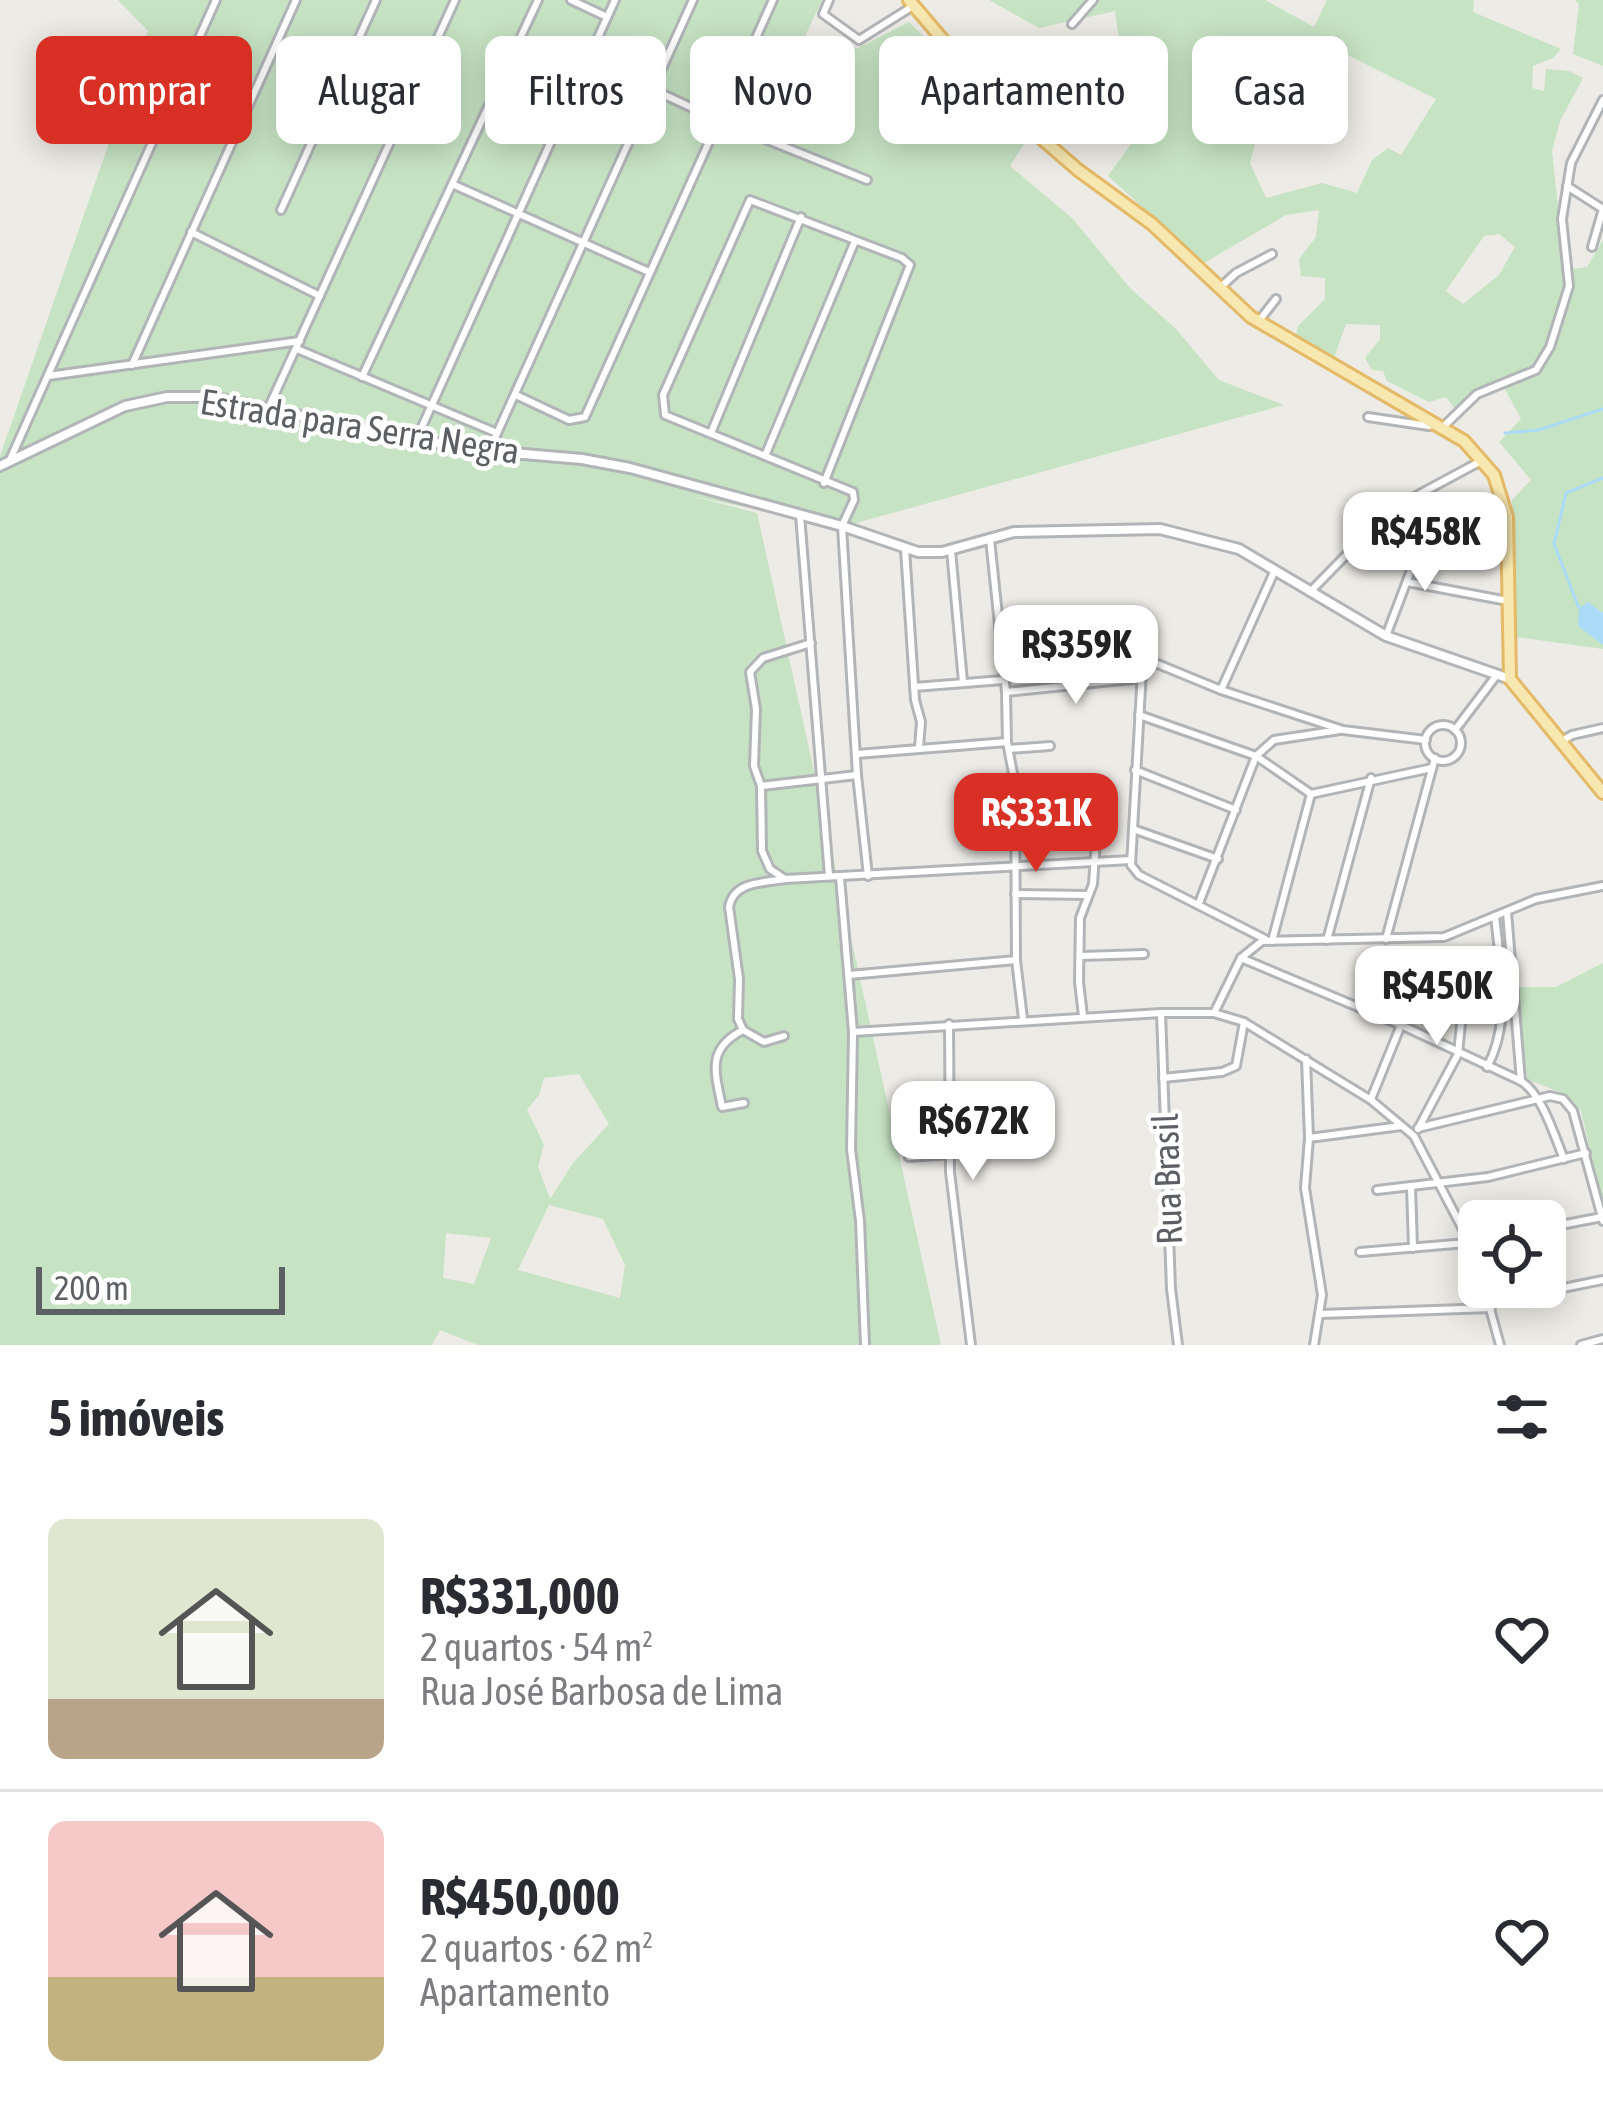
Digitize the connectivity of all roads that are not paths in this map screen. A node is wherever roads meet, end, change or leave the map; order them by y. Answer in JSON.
{"nodes":[{"id":1,"x":216,"y":0,"type":"edge"},
{"id":2,"x":296,"y":0,"type":"edge"},
{"id":3,"x":376,"y":0,"type":"edge"},
{"id":4,"x":454,"y":0,"type":"edge"},
{"id":5,"x":538,"y":0,"type":"edge"},
{"id":6,"x":571,"y":0,"type":"edge"},
{"id":7,"x":615,"y":0,"type":"edge"},
{"id":8,"x":693,"y":0,"type":"edge"},
{"id":9,"x":773,"y":0,"type":"edge"},
{"id":10,"x":829,"y":0,"type":"edge"},
{"id":11,"x":1093,"y":0,"type":"edge"},
{"id":12,"x":911,"y":3,"type":"edge"},
{"id":13,"x":607,"y":17,"type":"junction"},
{"id":14,"x":1072,"y":24,"type":"dead end"},
{"id":15,"x":598,"y":36,"type":"edge"},
{"id":16,"x":756,"y":36,"type":"edge"},
{"id":17,"x":666,"y":61,"type":"edge"},
{"id":18,"x":1603,"y":100,"type":"edge"},
{"id":19,"x":550,"y":144,"type":"edge"},
{"id":20,"x":629,"y":144,"type":"edge"},
{"id":21,"x":707,"y":144,"type":"edge"},
{"id":22,"x":778,"y":144,"type":"edge"},
{"id":23,"x":867,"y":180,"type":"dead end"},
{"id":24,"x":452,"y":184,"type":"junction"},
{"id":25,"x":1567,"y":186,"type":"junction"},
{"id":26,"x":1603,"y":207,"type":"edge"},
{"id":27,"x":281,"y":210,"type":"dead end"},
{"id":28,"x":518,"y":215,"type":"junction"},
{"id":29,"x":801,"y":217,"type":"junction"},
{"id":30,"x":191,"y":232,"type":"junction"},
{"id":31,"x":855,"y":241,"type":"junction"},
{"id":32,"x":584,"y":244,"type":"junction"},
{"id":33,"x":1592,"y":248,"type":"dead end"},
{"id":34,"x":1272,"y":254,"type":"dead end"},
{"id":35,"x":650,"y":272,"type":"junction"},
{"id":36,"x":1220,"y":289,"type":"junction"},
{"id":37,"x":320,"y":296,"type":"junction"},
{"id":38,"x":1276,"y":298,"type":"dead end"},
{"id":39,"x":1258,"y":322,"type":"junction"},
{"id":40,"x":298,"y":345,"type":"junction"},
{"id":41,"x":132,"y":365,"type":"junction"},
{"id":42,"x":46,"y":376,"type":"junction"},
{"id":43,"x":362,"y":377,"type":"junction"},
{"id":44,"x":516,"y":395,"type":"junction"},
{"id":45,"x":431,"y":405,"type":"junction"},
{"id":46,"x":268,"y":409,"type":"junction"},
{"id":47,"x":1368,"y":417,"type":"dead end"},
{"id":48,"x":1445,"y":427,"type":"junction"},
{"id":49,"x":497,"y":433,"type":"junction"},
{"id":50,"x":711,"y":434,"type":"junction"},
{"id":51,"x":416,"y":440,"type":"junction"},
{"id":52,"x":489,"y":451,"type":"junction"},
{"id":53,"x":765,"y":456,"type":"junction"},
{"id":54,"x":1483,"y":460,"type":"junction"},
{"id":55,"x":4,"y":464,"type":"edge"},
{"id":56,"x":824,"y":483,"type":"junction"},
{"id":57,"x":800,"y":514,"type":"junction"},
{"id":58,"x":842,"y":526,"type":"junction"},
{"id":59,"x":989,"y":536,"type":"junction"},
{"id":60,"x":1424,"y":536,"type":"dead end"},
{"id":61,"x":905,"y":548,"type":"junction"},
{"id":62,"x":951,"y":550,"type":"junction"},
{"id":63,"x":1275,"y":570,"type":"junction"},
{"id":64,"x":1407,"y":582,"type":"junction"},
{"id":65,"x":1310,"y":592,"type":"junction"},
{"id":66,"x":1508,"y":601,"type":"junction"},
{"id":67,"x":1144,"y":635,"type":"dead end"},
{"id":68,"x":1386,"y":636,"type":"junction"},
{"id":69,"x":811,"y":643,"type":"junction"},
{"id":70,"x":1143,"y":658,"type":"junction"},
{"id":71,"x":1496,"y":676,"type":"junction"},
{"id":72,"x":1142,"y":678,"type":"junction"},
{"id":73,"x":1510,"y":679,"type":"junction"},
{"id":74,"x":1003,"y":680,"type":"junction"},
{"id":75,"x":963,"y":682,"type":"junction"},
{"id":76,"x":914,"y":687,"type":"junction"},
{"id":77,"x":1221,"y":690,"type":"junction"},
{"id":78,"x":1006,"y":692,"type":"junction"},
{"id":79,"x":1139,"y":715,"type":"junction"},
{"id":80,"x":1603,"y":728,"type":"edge"},
{"id":81,"x":1342,"y":730,"type":"junction"},
{"id":82,"x":1455,"y":730,"type":"junction"},
{"id":83,"x":1426,"y":740,"type":"junction"},
{"id":84,"x":1559,"y":743,"type":"junction"},
{"id":85,"x":1008,"y":746,"type":"junction"},
{"id":86,"x":1050,"y":746,"type":"dead end"},
{"id":87,"x":919,"y":748,"type":"junction"},
{"id":88,"x":857,"y":754,"type":"junction"},
{"id":89,"x":1256,"y":756,"type":"junction"},
{"id":90,"x":1435,"y":758,"type":"junction"},
{"id":91,"x":1432,"y":768,"type":"junction"},
{"id":92,"x":1135,"y":770,"type":"junction"},
{"id":93,"x":857,"y":775,"type":"junction"},
{"id":94,"x":823,"y":778,"type":"junction"},
{"id":95,"x":1371,"y":778,"type":"junction"},
{"id":96,"x":761,"y":786,"type":"junction"},
{"id":97,"x":1603,"y":793,"type":"edge"},
{"id":98,"x":1310,"y":794,"type":"junction"},
{"id":99,"x":1236,"y":810,"type":"junction"},
{"id":100,"x":1098,"y":812,"type":"dead end"},
{"id":101,"x":1133,"y":829,"type":"junction"},
{"id":102,"x":1218,"y":859,"type":"junction"},
{"id":103,"x":1131,"y":860,"type":"junction"},
{"id":104,"x":1096,"y":861,"type":"junction"},
{"id":105,"x":1015,"y":864,"type":"junction"},
{"id":106,"x":868,"y":876,"type":"junction"},
{"id":107,"x":829,"y":877,"type":"junction"},
{"id":108,"x":840,"y":877,"type":"junction"},
{"id":109,"x":785,"y":878,"type":"junction"},
{"id":110,"x":1603,"y":886,"type":"edge"},
{"id":111,"x":1015,"y":894,"type":"junction"},
{"id":112,"x":1065,"y":895,"type":"junction"},
{"id":113,"x":1088,"y":895,"type":"junction"},
{"id":114,"x":1199,"y":903,"type":"junction"},
{"id":115,"x":1507,"y":910,"type":"junction"},
{"id":116,"x":1081,"y":911,"type":"junction"},
{"id":117,"x":1495,"y":916,"type":"junction"},
{"id":118,"x":1385,"y":939,"type":"junction"},
{"id":119,"x":1327,"y":940,"type":"junction"},
{"id":120,"x":1270,"y":941,"type":"junction"},
{"id":121,"x":1144,"y":954,"type":"dead end"},
{"id":122,"x":1081,"y":956,"type":"junction"},
{"id":123,"x":1241,"y":958,"type":"junction"},
{"id":124,"x":1016,"y":960,"type":"junction"},
{"id":125,"x":1467,"y":963,"type":"dead end"},
{"id":126,"x":849,"y":975,"type":"junction"},
{"id":127,"x":1436,"y":1000,"type":"dead end"},
{"id":128,"x":1466,"y":1002,"type":"junction"},
{"id":129,"x":1502,"y":1004,"type":"junction"},
{"id":130,"x":1161,"y":1013,"type":"junction"},
{"id":131,"x":1214,"y":1013,"type":"junction"},
{"id":132,"x":1083,"y":1016,"type":"junction"},
{"id":133,"x":1023,"y":1019,"type":"junction"},
{"id":134,"x":1244,"y":1022,"type":"junction"},
{"id":135,"x":950,"y":1024,"type":"junction"},
{"id":136,"x":1401,"y":1024,"type":"junction"},
{"id":137,"x":743,"y":1030,"type":"junction"},
{"id":138,"x":853,"y":1032,"type":"junction"},
{"id":139,"x":784,"y":1036,"type":"dead end"},
{"id":140,"x":1458,"y":1054,"type":"junction"},
{"id":141,"x":1306,"y":1059,"type":"junction"},
{"id":142,"x":1487,"y":1067,"type":"junction"},
{"id":143,"x":1163,"y":1078,"type":"junction"},
{"id":144,"x":1521,"y":1082,"type":"junction"},
{"id":145,"x":1539,"y":1099,"type":"junction"},
{"id":146,"x":1371,"y":1100,"type":"junction"},
{"id":147,"x":744,"y":1102,"type":"dead end"},
{"id":148,"x":1401,"y":1126,"type":"junction"},
{"id":149,"x":1416,"y":1132,"type":"junction"},
{"id":150,"x":1310,"y":1138,"type":"junction"},
{"id":151,"x":1586,"y":1153,"type":"junction"},
{"id":152,"x":950,"y":1154,"type":"junction"},
{"id":153,"x":909,"y":1157,"type":"dead end"},
{"id":154,"x":1564,"y":1159,"type":"junction"},
{"id":155,"x":1441,"y":1184,"type":"junction"},
{"id":156,"x":1412,"y":1186,"type":"junction"},
{"id":157,"x":1377,"y":1190,"type":"dead end"},
{"id":158,"x":1458,"y":1214,"type":"edge"},
{"id":159,"x":1603,"y":1219,"type":"edge"},
{"id":160,"x":1566,"y":1225,"type":"edge"},
{"id":161,"x":1458,"y":1244,"type":"edge"},
{"id":162,"x":1413,"y":1248,"type":"junction"},
{"id":163,"x":1360,"y":1252,"type":"dead end"},
{"id":164,"x":1603,"y":1280,"type":"edge"},
{"id":165,"x":1566,"y":1288,"type":"edge"},
{"id":166,"x":1458,"y":1307,"type":"edge"},
{"id":167,"x":1491,"y":1308,"type":"edge"},
{"id":168,"x":1321,"y":1314,"type":"junction"},
{"id":169,"x":1603,"y":1340,"type":"edge"},
{"id":170,"x":866,"y":1345,"type":"edge"},
{"id":171,"x":970,"y":1345,"type":"edge"},
{"id":172,"x":1178,"y":1345,"type":"edge"},
{"id":173,"x":1314,"y":1345,"type":"edge"},
{"id":174,"x":1500,"y":1345,"type":"edge"},
{"id":175,"x":1580,"y":1345,"type":"edge"}],
"edges":[{"from":1,"to":42,"type":"street"},
{"from":2,"to":30,"type":"street"},
{"from":3,"to":27,"type":"street"},
{"from":4,"to":37,"type":"street"},
{"from":5,"to":24,"type":"street"},
{"from":6,"to":13,"type":"street"},
{"from":7,"to":13,"type":"street"},
{"from":8,"to":17,"type":"street"},
{"from":9,"to":16,"type":"street"},
{"from":10,"to":12,"type":"street"},
{"from":11,"to":14,"type":"street"},
{"from":12,"to":36,"type":"main road"},
{"from":13,"to":15,"type":"street"},
{"from":18,"to":25,"type":"street"},
{"from":19,"to":28,"type":"street"},
{"from":20,"to":32,"type":"street"},
{"from":21,"to":35,"type":"street"},
{"from":22,"to":23,"type":"street"},
{"from":24,"to":28,"type":"street"},
{"from":24,"to":43,"type":"street"},
{"from":25,"to":26,"type":"street"},
{"from":25,"to":48,"type":"street"},
{"from":26,"to":33,"type":"street"},
{"from":28,"to":32,"type":"street"},
{"from":28,"to":45,"type":"street"},
{"from":29,"to":31,"type":"street"},
{"from":29,"to":50,"type":"street"},
{"from":29,"to":50,"type":"street"},
{"from":30,"to":37,"type":"street"},
{"from":30,"to":41,"type":"street"},
{"from":31,"to":53,"type":"street"},
{"from":31,"to":56,"type":"street"},
{"from":32,"to":35,"type":"street"},
{"from":32,"to":44,"type":"street"},
{"from":34,"to":36,"type":"street"},
{"from":35,"to":44,"type":"street"},
{"from":36,"to":39,"type":"main road"},
{"from":37,"to":40,"type":"street"},
{"from":38,"to":39,"type":"street"},
{"from":39,"to":48,"type":"main road"},
{"from":40,"to":41,"type":"street"},
{"from":40,"to":43,"type":"street"},
{"from":40,"to":46,"type":"street"},
{"from":41,"to":42,"type":"street"},
{"from":42,"to":55,"type":"street"},
{"from":43,"to":45,"type":"street"},
{"from":44,"to":49,"type":"street"},
{"from":45,"to":49,"type":"street"},
{"from":45,"to":51,"type":"street"},
{"from":46,"to":51,"type":"street","name":"Estrada para Serra Negra"},
{"from":46,"to":55,"type":"street","name":"Estrada para Serra Negra"},
{"from":47,"to":48,"type":"street"},
{"from":48,"to":54,"type":"main road"},
{"from":49,"to":52,"type":"street"},
{"from":50,"to":53,"type":"street"},
{"from":51,"to":52,"type":"street","name":"Estrada para Serra Negra"},
{"from":52,"to":57,"type":"street","name":"Estrada para Serra Negra"},
{"from":53,"to":56,"type":"street"},
{"from":54,"to":65,"type":"street"},
{"from":54,"to":66,"type":"main road"},
{"from":56,"to":58,"type":"street"},
{"from":57,"to":58,"type":"street","name":"Estrada para Serra Negra"},
{"from":57,"to":69,"type":"street"},
{"from":58,"to":61,"type":"street","name":"Estrada para Serra Negra"},
{"from":58,"to":88,"type":"street"},
{"from":59,"to":62,"type":"street"},
{"from":59,"to":63,"type":"street"},
{"from":59,"to":74,"type":"street"},
{"from":60,"to":64,"type":"street"},
{"from":61,"to":62,"type":"street","name":"Estrada para Serra Negra"},
{"from":61,"to":76,"type":"street"},
{"from":62,"to":75,"type":"street"},
{"from":63,"to":65,"type":"street"},
{"from":63,"to":77,"type":"street"},
{"from":64,"to":66,"type":"street"},
{"from":64,"to":68,"type":"street"},
{"from":65,"to":68,"type":"street"},
{"from":66,"to":73,"type":"main road"},
{"from":67,"to":70,"type":"street"},
{"from":68,"to":71,"type":"street"},
{"from":69,"to":94,"type":"street"},
{"from":69,"to":96,"type":"street"},
{"from":70,"to":72,"type":"street"},
{"from":70,"to":77,"type":"street"},
{"from":71,"to":73,"type":"street"},
{"from":71,"to":82,"type":"street"},
{"from":72,"to":78,"type":"street"},
{"from":72,"to":79,"type":"street"},
{"from":73,"to":84,"type":"main road"},
{"from":74,"to":75,"type":"street"},
{"from":74,"to":78,"type":"street"},
{"from":75,"to":76,"type":"street"},
{"from":76,"to":87,"type":"street"},
{"from":77,"to":81,"type":"street"},
{"from":78,"to":85,"type":"street"},
{"from":79,"to":89,"type":"street"},
{"from":79,"to":92,"type":"street"},
{"from":80,"to":84,"type":"street"},
{"from":81,"to":83,"type":"street"},
{"from":81,"to":89,"type":"street"},
{"from":82,"to":83,"type":"street"},
{"from":82,"to":90,"type":"street"},
{"from":83,"to":90,"type":"street"},
{"from":84,"to":97,"type":"main road"},
{"from":85,"to":86,"type":"street"},
{"from":85,"to":87,"type":"street"},
{"from":85,"to":105,"type":"street"},
{"from":87,"to":88,"type":"street"},
{"from":88,"to":93,"type":"street"},
{"from":89,"to":98,"type":"street"},
{"from":89,"to":99,"type":"street"},
{"from":90,"to":91,"type":"street"},
{"from":91,"to":95,"type":"street"},
{"from":91,"to":118,"type":"street"},
{"from":92,"to":99,"type":"street"},
{"from":92,"to":101,"type":"street"},
{"from":93,"to":94,"type":"street"},
{"from":93,"to":106,"type":"street"},
{"from":94,"to":96,"type":"street"},
{"from":94,"to":107,"type":"street"},
{"from":95,"to":98,"type":"street"},
{"from":95,"to":119,"type":"street"},
{"from":96,"to":109,"type":"street"},
{"from":98,"to":120,"type":"street"},
{"from":99,"to":102,"type":"street"},
{"from":100,"to":104,"type":"street"},
{"from":101,"to":102,"type":"street"},
{"from":101,"to":103,"type":"street"},
{"from":102,"to":114,"type":"street"},
{"from":103,"to":104,"type":"street"},
{"from":103,"to":114,"type":"street"},
{"from":104,"to":105,"type":"street"},
{"from":104,"to":113,"type":"street"},
{"from":105,"to":106,"type":"street"},
{"from":105,"to":111,"type":"street"},
{"from":106,"to":108,"type":"street"},
{"from":107,"to":108,"type":"street"},
{"from":107,"to":109,"type":"street"},
{"from":108,"to":126,"type":"street"},
{"from":109,"to":137,"type":"street"},
{"from":110,"to":115,"type":"street"},
{"from":111,"to":112,"type":"street"},
{"from":111,"to":124,"type":"street"},
{"from":112,"to":113,"type":"street"},
{"from":112,"to":116,"type":"street"},
{"from":113,"to":116,"type":"street"},
{"from":114,"to":120,"type":"street"},
{"from":115,"to":117,"type":"street"},
{"from":115,"to":144,"type":"street"},
{"from":116,"to":122,"type":"street"},
{"from":117,"to":118,"type":"street"},
{"from":117,"to":129,"type":"street"},
{"from":118,"to":119,"type":"street"},
{"from":119,"to":120,"type":"street"},
{"from":120,"to":123,"type":"street"},
{"from":121,"to":122,"type":"street"},
{"from":122,"to":132,"type":"street"},
{"from":123,"to":131,"type":"street"},
{"from":123,"to":136,"type":"street"},
{"from":124,"to":126,"type":"street"},
{"from":124,"to":133,"type":"street"},
{"from":125,"to":128,"type":"street"},
{"from":126,"to":138,"type":"street"},
{"from":127,"to":128,"type":"street"},
{"from":128,"to":129,"type":"street"},
{"from":128,"to":140,"type":"street"},
{"from":129,"to":142,"type":"street"},
{"from":130,"to":131,"type":"street"},
{"from":130,"to":132,"type":"street"},
{"from":130,"to":143,"type":"street","name":"Rua Brasil"},
{"from":131,"to":134,"type":"street"},
{"from":132,"to":133,"type":"street"},
{"from":133,"to":135,"type":"street"},
{"from":134,"to":141,"type":"street"},
{"from":134,"to":143,"type":"street"},
{"from":135,"to":138,"type":"street"},
{"from":135,"to":152,"type":"street"},
{"from":136,"to":140,"type":"street"},
{"from":136,"to":146,"type":"street"},
{"from":137,"to":139,"type":"street"},
{"from":137,"to":147,"type":"street"},
{"from":138,"to":170,"type":"street"},
{"from":140,"to":142,"type":"street"},
{"from":140,"to":149,"type":"street"},
{"from":141,"to":146,"type":"street"},
{"from":141,"to":150,"type":"street"},
{"from":142,"to":144,"type":"street"},
{"from":143,"to":172,"type":"street","name":"Rua Brasil"},
{"from":144,"to":145,"type":"street"},
{"from":145,"to":149,"type":"street"},
{"from":145,"to":151,"type":"street"},
{"from":145,"to":154,"type":"street"},
{"from":146,"to":148,"type":"street"},
{"from":148,"to":149,"type":"street"},
{"from":148,"to":150,"type":"street"},
{"from":149,"to":155,"type":"street"},
{"from":150,"to":168,"type":"street"},
{"from":151,"to":154,"type":"street"},
{"from":151,"to":159,"type":"street"},
{"from":152,"to":153,"type":"street"},
{"from":152,"to":171,"type":"street"},
{"from":154,"to":155,"type":"street"},
{"from":155,"to":156,"type":"street"},
{"from":155,"to":158,"type":"street"},
{"from":156,"to":157,"type":"street"},
{"from":156,"to":162,"type":"street"},
{"from":159,"to":160,"type":"street"},
{"from":161,"to":162,"type":"street"},
{"from":162,"to":163,"type":"street"},
{"from":164,"to":165,"type":"street"},
{"from":166,"to":168,"type":"street"},
{"from":167,"to":174,"type":"street"},
{"from":168,"to":173,"type":"street"},
{"from":169,"to":175,"type":"street"}]}
